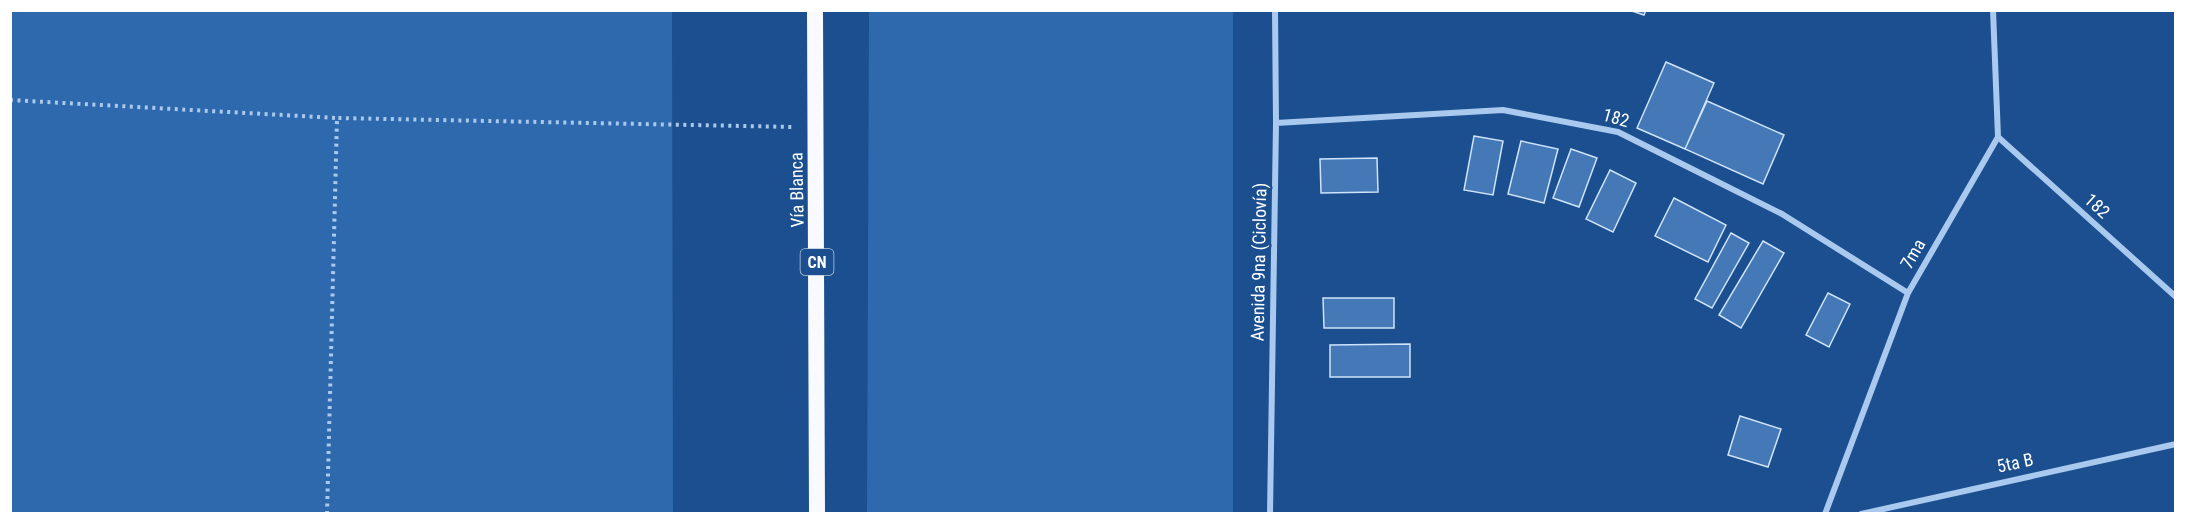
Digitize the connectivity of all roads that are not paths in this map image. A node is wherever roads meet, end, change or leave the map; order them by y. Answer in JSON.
{"nodes":[{"id":1,"x":815,"y":10,"type":"edge"},
{"id":2,"x":1275,"y":10,"type":"edge"},
{"id":3,"x":1993,"y":10,"type":"edge"},
{"id":4,"x":1276,"y":123,"type":"junction"},
{"id":5,"x":1998,"y":137,"type":"junction"},
{"id":6,"x":1908,"y":293,"type":"junction"},
{"id":7,"x":2175,"y":297,"type":"edge"},
{"id":8,"x":2175,"y":444,"type":"edge"},
{"id":9,"x":817,"y":513,"type":"edge"},
{"id":10,"x":1270,"y":513,"type":"edge"},
{"id":11,"x":1825,"y":513,"type":"edge"},
{"id":12,"x":1861,"y":513,"type":"edge"}],
"edges":[{"from":1,"to":9,"type":"highway","name":"Vía Blanca","number":"CN"},
{"from":2,"to":4,"type":"street","name":"Avenida 9na (Ciclovía)"},
{"from":3,"to":5,"type":"street"},
{"from":4,"to":6,"type":"street","name":"182"},
{"from":4,"to":10,"type":"street","name":"Avenida 9na (Ciclovía)"},
{"from":5,"to":6,"type":"street","name":"7ma"},
{"from":5,"to":7,"type":"street","name":"182"},
{"from":6,"to":11,"type":"street","name":"7ma"},
{"from":8,"to":12,"type":"street","name":"5ta B"}]}
